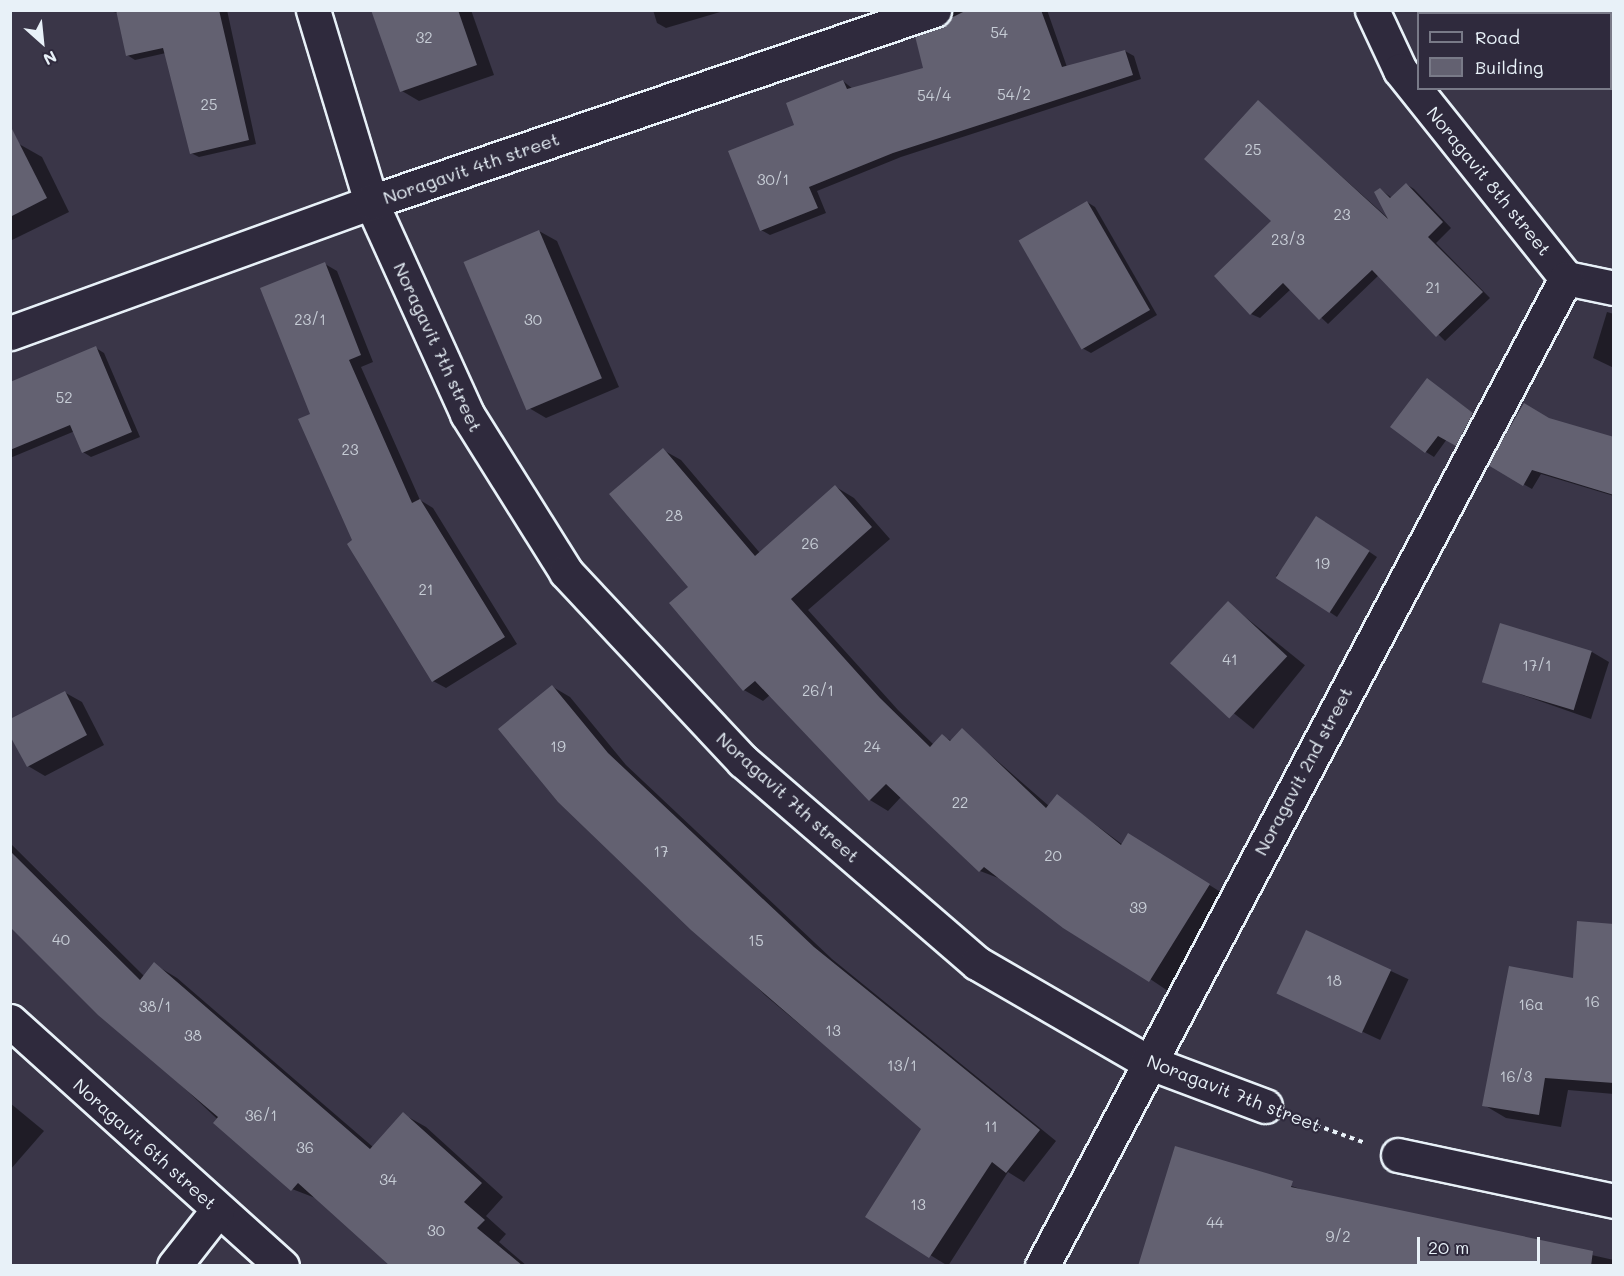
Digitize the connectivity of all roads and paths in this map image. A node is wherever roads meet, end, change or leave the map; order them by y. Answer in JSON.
{"nodes":[{"id":1,"x":313,"y":10,"type":"edge"},
{"id":2,"x":934,"y":10,"type":"edge"},
{"id":3,"x":1372,"y":10,"type":"edge"},
{"id":4,"x":371,"y":202,"type":"junction"},
{"id":5,"x":1566,"y":278,"type":"junction"},
{"id":6,"x":1614,"y":288,"type":"edge"},
{"id":7,"x":10,"y":333,"type":"edge"},
{"id":8,"x":10,"y":1021,"type":"edge"},
{"id":9,"x":1148,"y":1062,"type":"junction"},
{"id":10,"x":1265,"y":1106,"type":"joint"},
{"id":11,"x":1398,"y":1155,"type":"joint"},
{"id":12,"x":1614,"y":1201,"type":"edge"},
{"id":13,"x":217,"y":1211,"type":"junction"},
{"id":14,"x":174,"y":1266,"type":"edge"},
{"id":15,"x":282,"y":1266,"type":"edge"},
{"id":16,"x":1042,"y":1266,"type":"edge"}],
"edges":[{"from":1,"to":4,"type":"street","name":"Noragavit 7th street"},
{"from":2,"to":4,"type":"street","name":"Noragavit 4th street"},
{"from":3,"to":5,"type":"street","name":"Noragavit 8th street"},
{"from":4,"to":7,"type":"street","name":"Noragavit 4th street"},
{"from":4,"to":9,"type":"street","name":"Noragavit 7th street"},
{"from":5,"to":6,"type":"street"},
{"from":5,"to":9,"type":"street","name":"Noragavit 2nd street"},
{"from":8,"to":13,"type":"street","name":"Noragavit 6th street"},
{"from":9,"to":10,"type":"street","name":"Noragavit 7th street"},
{"from":9,"to":16,"type":"street","name":"Noragavit 2nd street"},
{"from":10,"to":11,"type":"path","name":"Noragavit 7th street"},
{"from":11,"to":12,"type":"street"},
{"from":13,"to":14,"type":"street"},
{"from":13,"to":15,"type":"street","name":"Noragavit 6th street"}]}
